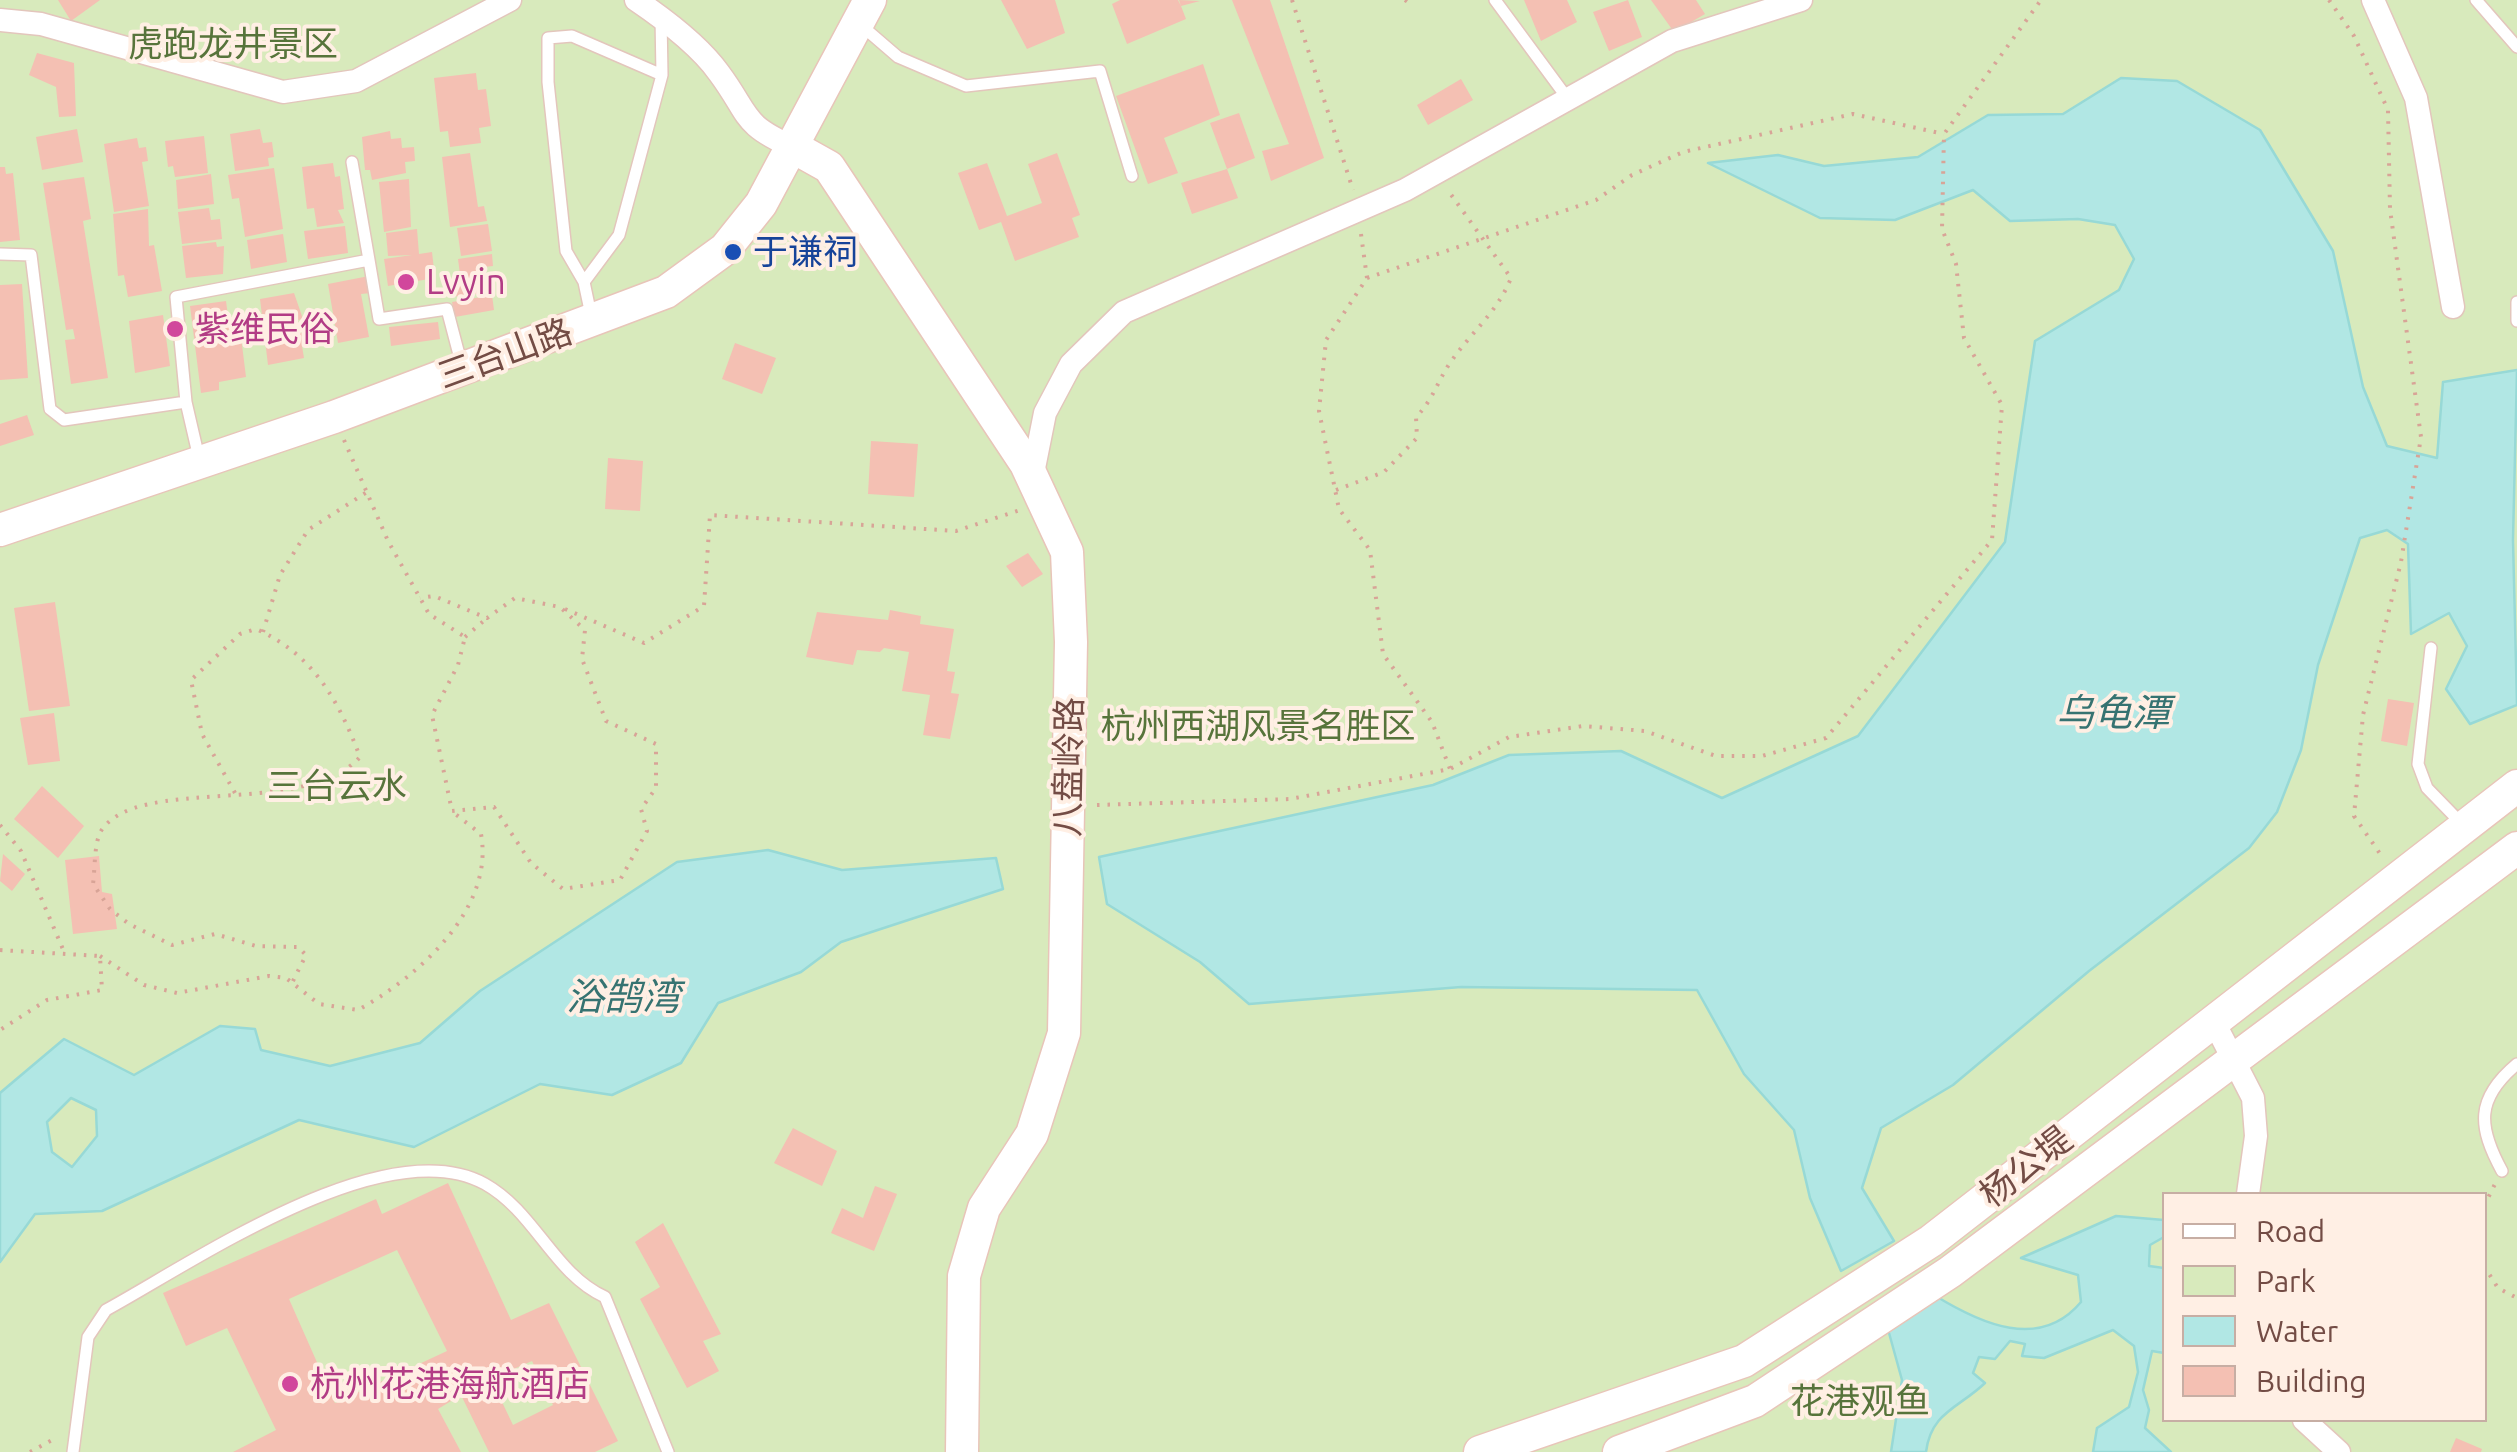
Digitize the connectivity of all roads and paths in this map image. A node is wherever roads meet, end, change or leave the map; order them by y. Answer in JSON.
{"nodes":[{"id":1,"x":510,"y":0,"type":"edge"},
{"id":2,"x":636,"y":0,"type":"edge"},
{"id":3,"x":1292,"y":0,"type":"edge"},
{"id":4,"x":1405,"y":0,"type":"edge"},
{"id":5,"x":1495,"y":0,"type":"edge"},
{"id":6,"x":1801,"y":0,"type":"edge"},
{"id":7,"x":2041,"y":0,"type":"edge"},
{"id":8,"x":2330,"y":0,"type":"edge"},
{"id":9,"x":2373,"y":0,"type":"edge"},
{"id":10,"x":2476,"y":0,"type":"edge"},
{"id":11,"x":1412,"y":5,"type":"dead end"},
{"id":12,"x":1751,"y":6,"type":"edge"},
{"id":13,"x":864,"y":12,"type":"edge"},
{"id":14,"x":662,"y":18,"type":"junction"},
{"id":15,"x":0,"y":20,"type":"edge"},
{"id":16,"x":2517,"y":47,"type":"edge"},
{"id":17,"x":662,"y":75,"type":"junction"},
{"id":18,"x":1568,"y":99,"type":"junction"},
{"id":19,"x":1944,"y":134,"type":"junction"},
{"id":20,"x":795,"y":148,"type":"junction"},
{"id":21,"x":352,"y":162,"type":"dead end"},
{"id":22,"x":1435,"y":174,"type":"junction"},
{"id":23,"x":1132,"y":176,"type":"dead end"},
{"id":24,"x":1358,"y":211,"type":"junction"},
{"id":25,"x":1481,"y":239,"type":"junction"},
{"id":26,"x":0,"y":254,"type":"edge"},
{"id":27,"x":369,"y":260,"type":"junction"},
{"id":28,"x":1367,"y":278,"type":"junction"},
{"id":29,"x":584,"y":282,"type":"junction"},
{"id":30,"x":2517,"y":302,"type":"edge"},
{"id":31,"x":2454,"y":307,"type":"dead end"},
{"id":32,"x":2517,"y":321,"type":"edge"},
{"id":33,"x":593,"y":323,"type":"junction"},
{"id":34,"x":463,"y":368,"type":"junction"},
{"id":35,"x":186,"y":402,"type":"junction"},
{"id":36,"x":334,"y":417,"type":"junction"},
{"id":37,"x":200,"y":462,"type":"junction"},
{"id":38,"x":1032,"y":478,"type":"junction"},
{"id":39,"x":1335,"y":490,"type":"junction"},
{"id":40,"x":367,"y":492,"type":"junction"},
{"id":41,"x":0,"y":530,"type":"edge"},
{"id":42,"x":420,"y":598,"type":"junction"},
{"id":43,"x":560,"y":607,"type":"junction"},
{"id":44,"x":487,"y":618,"type":"junction"},
{"id":45,"x":263,"y":632,"type":"junction"},
{"id":46,"x":466,"y":637,"type":"junction"},
{"id":47,"x":2431,"y":648,"type":"dead end"},
{"id":48,"x":1450,"y":769,"type":"junction"},
{"id":49,"x":2517,"y":786,"type":"edge"},
{"id":50,"x":234,"y":792,"type":"junction"},
{"id":51,"x":1068,"y":800,"type":"junction"},
{"id":52,"x":452,"y":812,"type":"junction"},
{"id":53,"x":0,"y":824,"type":"edge"},
{"id":54,"x":2464,"y":826,"type":"junction"},
{"id":55,"x":2517,"y":848,"type":"edge"},
{"id":56,"x":2397,"y":879,"type":"junction"},
{"id":57,"x":0,"y":950,"type":"edge"},
{"id":58,"x":65,"y":955,"type":"junction"},
{"id":59,"x":100,"y":956,"type":"junction"},
{"id":60,"x":292,"y":984,"type":"junction"},
{"id":61,"x":2214,"y":1022,"type":"junction"},
{"id":62,"x":0,"y":1030,"type":"edge"},
{"id":63,"x":2235,"y":1059,"type":"junction"},
{"id":64,"x":2517,"y":1064,"type":"edge"},
{"id":65,"x":2502,"y":1171,"type":"joint"},
{"id":66,"x":2248,"y":1192,"type":"edge"},
{"id":67,"x":2487,"y":1200,"type":"edge"},
{"id":68,"x":2487,"y":1271,"type":"edge"},
{"id":69,"x":2517,"y":1298,"type":"edge"},
{"id":70,"x":2306,"y":1422,"type":"edge"},
{"id":71,"x":76,"y":1427,"type":"junction"},
{"id":72,"x":30,"y":1452,"type":"edge"},
{"id":73,"x":73,"y":1452,"type":"edge"},
{"id":74,"x":668,"y":1452,"type":"edge"},
{"id":75,"x":962,"y":1452,"type":"edge"},
{"id":76,"x":1480,"y":1452,"type":"edge"},
{"id":77,"x":1619,"y":1452,"type":"edge"},
{"id":78,"x":2340,"y":1452,"type":"edge"}],
"edges":[{"from":1,"to":15,"type":"street"},
{"from":2,"to":14,"type":"street"},
{"from":3,"to":24,"type":"path"},
{"from":4,"to":11,"type":"path"},
{"from":5,"to":18,"type":"lane"},
{"from":6,"to":12,"type":"street"},
{"from":7,"to":19,"type":"path"},
{"from":8,"to":56,"type":"path"},
{"from":9,"to":31,"type":"street"},
{"from":10,"to":16,"type":"lane"},
{"from":12,"to":18,"type":"street"},
{"from":13,"to":20,"type":"street","name":"三台山路"},
{"from":13,"to":23,"type":"lane"},
{"from":14,"to":17,"type":"lane"},
{"from":14,"to":20,"type":"street"},
{"from":17,"to":29,"type":"lane"},
{"from":17,"to":29,"type":"lane"},
{"from":18,"to":22,"type":"street"},
{"from":19,"to":25,"type":"path"},
{"from":19,"to":48,"type":"path"},
{"from":20,"to":33,"type":"street","name":"三台山路"},
{"from":20,"to":38,"type":"street","name":"八盘岭路"},
{"from":21,"to":27,"type":"lane"},
{"from":22,"to":24,"type":"street"},
{"from":22,"to":25,"type":"path"},
{"from":24,"to":28,"type":"path"},
{"from":24,"to":38,"type":"street"},
{"from":25,"to":28,"type":"path"},
{"from":25,"to":39,"type":"path"},
{"from":26,"to":35,"type":"lane"},
{"from":27,"to":34,"type":"lane"},
{"from":27,"to":35,"type":"lane"},
{"from":28,"to":39,"type":"path"},
{"from":29,"to":33,"type":"lane"},
{"from":30,"to":32,"type":"lane"},
{"from":33,"to":34,"type":"street","name":"三台山路"},
{"from":34,"to":36,"type":"street","name":"三台山路"},
{"from":35,"to":37,"type":"lane"},
{"from":36,"to":37,"type":"street","name":"三台山路"},
{"from":36,"to":40,"type":"path"},
{"from":37,"to":41,"type":"street","name":"三台山路"},
{"from":38,"to":43,"type":"path"},
{"from":38,"to":51,"type":"street","name":"八盘岭路"},
{"from":39,"to":48,"type":"path"},
{"from":40,"to":42,"type":"path"},
{"from":40,"to":45,"type":"path"},
{"from":42,"to":44,"type":"path"},
{"from":42,"to":46,"type":"path"},
{"from":43,"to":44,"type":"path"},
{"from":43,"to":52,"type":"path"},
{"from":44,"to":46,"type":"path"},
{"from":45,"to":50,"type":"path"},
{"from":45,"to":50,"type":"path"},
{"from":46,"to":52,"type":"path"},
{"from":47,"to":54,"type":"lane"},
{"from":48,"to":51,"type":"path"},
{"from":49,"to":54,"type":"street","name":"杨公堤"},
{"from":50,"to":60,"type":"path"},
{"from":51,"to":75,"type":"street","name":"八盘岭路"},
{"from":52,"to":60,"type":"path"},
{"from":53,"to":58,"type":"path"},
{"from":54,"to":56,"type":"street","name":"杨公堤"},
{"from":55,"to":63,"type":"street","name":"杨公堤"},
{"from":56,"to":61,"type":"street","name":"杨公堤"},
{"from":57,"to":58,"type":"path"},
{"from":58,"to":59,"type":"path"},
{"from":59,"to":60,"type":"path"},
{"from":59,"to":62,"type":"path"},
{"from":61,"to":63,"type":"street"},
{"from":61,"to":76,"type":"street","name":"杨公堤"},
{"from":63,"to":66,"type":"street"},
{"from":63,"to":77,"type":"street","name":"杨公堤"},
{"from":64,"to":65,"type":"lane"},
{"from":65,"to":67,"type":"path"},
{"from":68,"to":69,"type":"path"},
{"from":70,"to":78,"type":"street"},
{"from":71,"to":72,"type":"path"},
{"from":71,"to":73,"type":"lane"},
{"from":71,"to":74,"type":"lane"}]}
